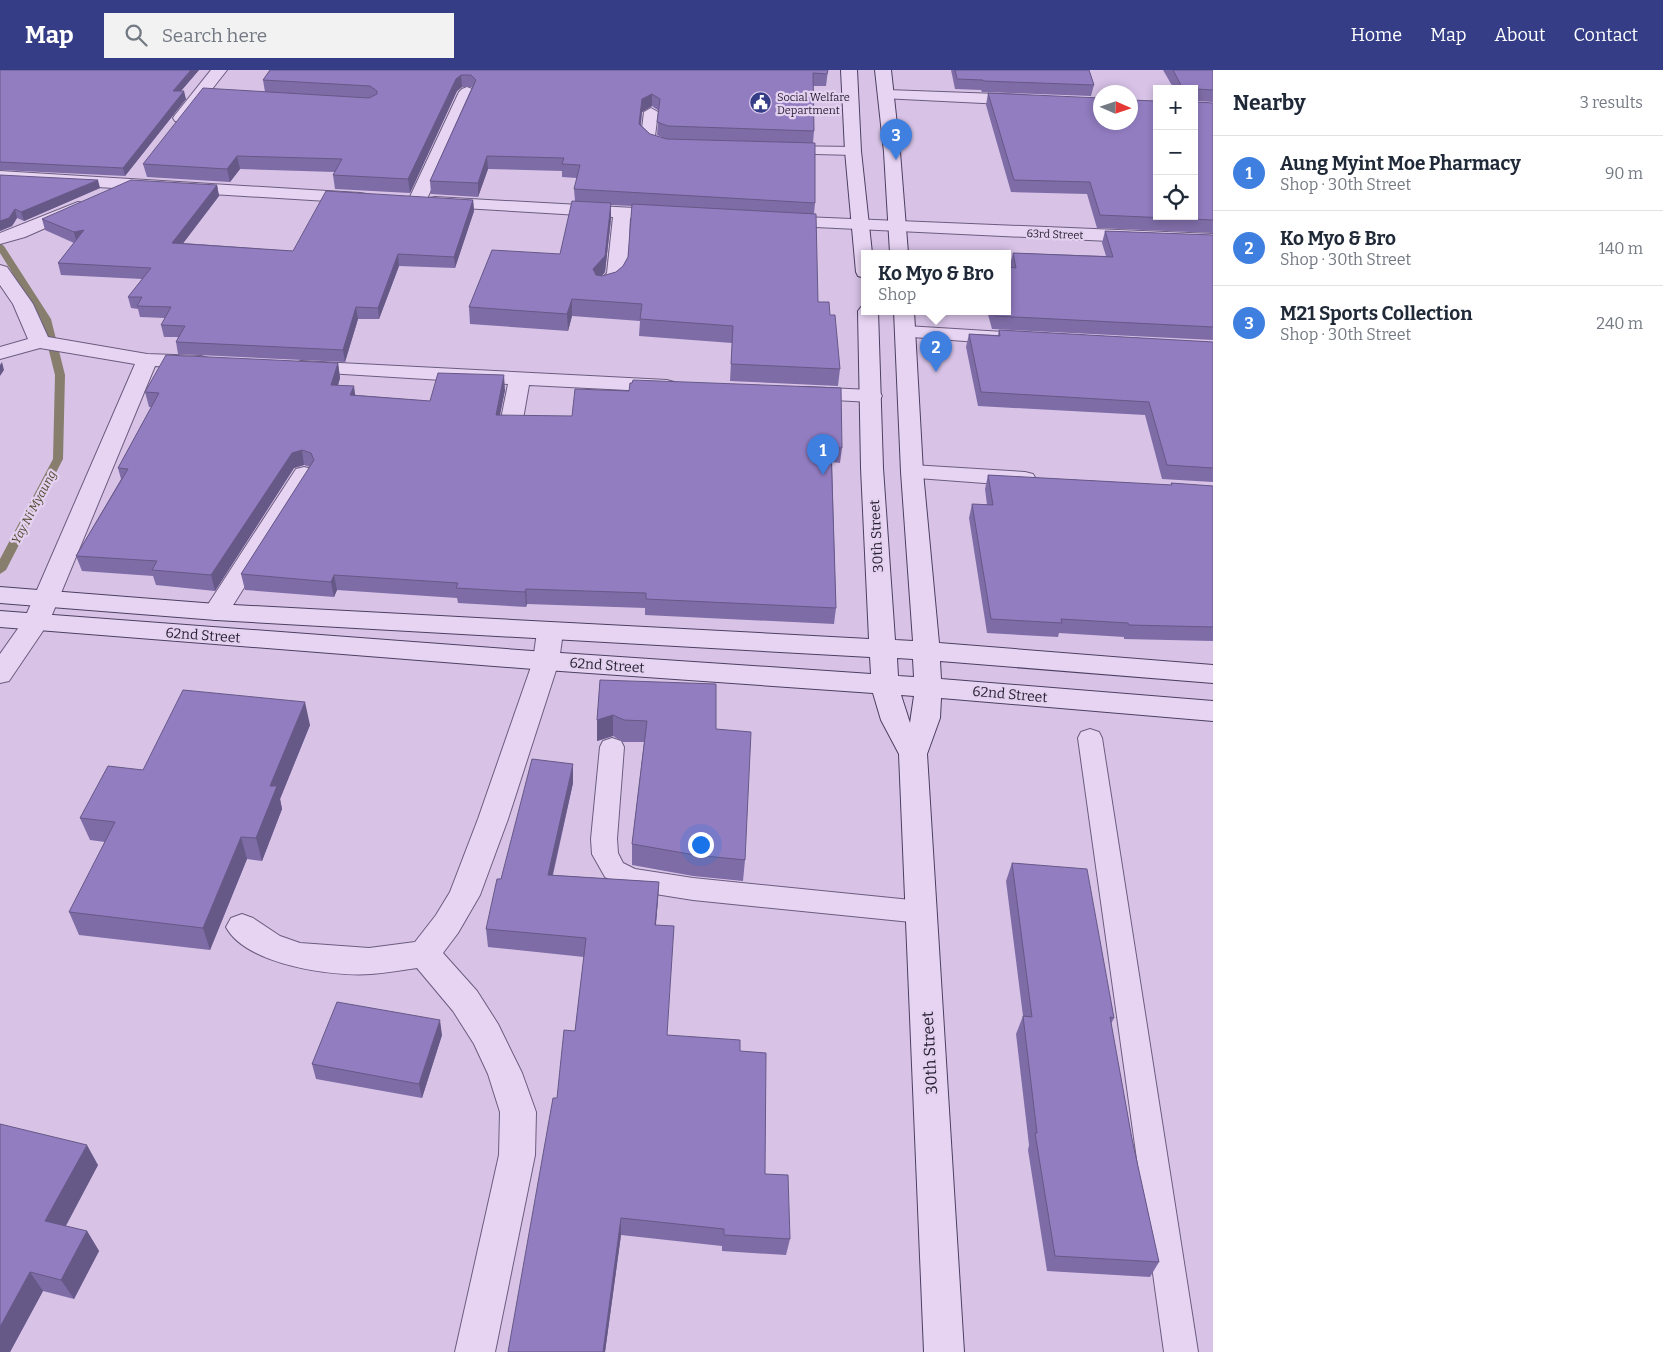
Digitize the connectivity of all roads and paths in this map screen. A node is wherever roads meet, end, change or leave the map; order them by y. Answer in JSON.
{"nodes":[{"id":1,"x":219,"y":70,"type":"edge"},
{"id":2,"x":849,"y":70,"type":"edge"},
{"id":3,"x":883,"y":70,"type":"edge"},
{"id":4,"x":467,"y":92,"type":"edge"},
{"id":5,"x":887,"y":95,"type":"junction"},
{"id":6,"x":199,"y":96,"type":"junction"},
{"id":7,"x":218,"y":96,"type":"edge"},
{"id":8,"x":1042,"y":101,"type":"edge"},
{"id":9,"x":652,"y":112,"type":"edge"},
{"id":10,"x":170,"y":132,"type":"edge"},
{"id":11,"x":690,"y":148,"type":"edge"},
{"id":12,"x":767,"y":149,"type":"edge"},
{"id":13,"x":853,"y":151,"type":"junction"},
{"id":14,"x":141,"y":170,"type":"dead end"},
{"id":15,"x":0,"y":176,"type":"edge"},
{"id":16,"x":130,"y":184,"type":"junction"},
{"id":17,"x":377,"y":199,"type":"edge"},
{"id":18,"x":397,"y":200,"type":"edge"},
{"id":19,"x":417,"y":201,"type":"junction"},
{"id":20,"x":622,"y":212,"type":"junction"},
{"id":21,"x":682,"y":216,"type":"edge"},
{"id":22,"x":762,"y":220,"type":"edge"},
{"id":23,"x":861,"y":226,"type":"junction"},
{"id":24,"x":897,"y":227,"type":"junction"},
{"id":25,"x":0,"y":239,"type":"edge"},
{"id":26,"x":1213,"y":240,"type":"edge"},
{"id":27,"x":863,"y":250,"type":"edge"},
{"id":28,"x":899,"y":250,"type":"edge"},
{"id":29,"x":0,"y":271,"type":"edge"},
{"id":30,"x":605,"y":286,"type":"edge"},
{"id":31,"x":0,"y":302,"type":"edge"},
{"id":32,"x":23,"y":304,"type":"junction"},
{"id":33,"x":868,"y":315,"type":"edge"},
{"id":34,"x":905,"y":322,"type":"edge"},
{"id":35,"x":1024,"y":339,"type":"edge"},
{"id":36,"x":44,"y":343,"type":"junction"},
{"id":37,"x":0,"y":353,"type":"edge"},
{"id":38,"x":147,"y":360,"type":"junction"},
{"id":39,"x":221,"y":363,"type":"edge"},
{"id":40,"x":278,"y":365,"type":"edge"},
{"id":41,"x":520,"y":378,"type":"junction"},
{"id":42,"x":686,"y":387,"type":"edge"},
{"id":43,"x":783,"y":392,"type":"edge"},
{"id":44,"x":871,"y":396,"type":"junction"},
{"id":45,"x":512,"y":419,"type":"edge"},
{"id":46,"x":912,"y":472,"type":"junction"},
{"id":47,"x":304,"y":474,"type":"edge"},
{"id":48,"x":1048,"y":480,"type":"edge"},
{"id":49,"x":0,"y":595,"type":"edge"},
{"id":50,"x":38,"y":597,"type":"junction"},
{"id":51,"x":216,"y":612,"type":"junction"},
{"id":52,"x":16,"y":621,"type":"edge"},
{"id":53,"x":550,"y":632,"type":"junction"},
{"id":54,"x":882,"y":648,"type":"junction"},
{"id":55,"x":926,"y":651,"type":"junction"},
{"id":56,"x":546,"y":661,"type":"junction"},
{"id":57,"x":0,"y":674,"type":"edge"},
{"id":58,"x":1213,"y":674,"type":"edge"},
{"id":59,"x":885,"y":684,"type":"junction"},
{"id":60,"x":928,"y":687,"type":"junction"},
{"id":61,"x":1213,"y":711,"type":"edge"},
{"id":62,"x":1090,"y":738,"type":"dead end"},
{"id":63,"x":612,"y":747,"type":"dead end"},
{"id":64,"x":913,"y":754,"type":"junction"},
{"id":65,"x":921,"y":912,"type":"junction"},
{"id":66,"x":242,"y":927,"type":"dead end"},
{"id":67,"x":424,"y":954,"type":"junction"},
{"id":68,"x":475,"y":1352,"type":"edge"},
{"id":69,"x":944,"y":1352,"type":"edge"},
{"id":70,"x":1181,"y":1352,"type":"edge"}],
"edges":[{"from":1,"to":6,"type":"street"},
{"from":2,"to":13,"type":"street"},
{"from":3,"to":5,"type":"street"},
{"from":4,"to":19,"type":"street"},
{"from":5,"to":8,"type":"street"},
{"from":5,"to":24,"type":"street"},
{"from":6,"to":7,"type":"lane"},
{"from":6,"to":10,"type":"street"},
{"from":9,"to":11,"type":"lane"},
{"from":12,"to":13,"type":"lane"},
{"from":13,"to":23,"type":"street"},
{"from":14,"to":16,"type":"street"},
{"from":15,"to":16,"type":"street"},
{"from":16,"to":17,"type":"street"},
{"from":16,"to":25,"type":"street"},
{"from":18,"to":19,"type":"street"},
{"from":19,"to":20,"type":"street"},
{"from":20,"to":21,"type":"street"},
{"from":20,"to":30,"type":"street"},
{"from":22,"to":23,"type":"street","name":"63rd Street"},
{"from":23,"to":24,"type":"street","name":"63rd Street"},
{"from":23,"to":27,"type":"street"},
{"from":24,"to":26,"type":"street","name":"63rd Street"},
{"from":24,"to":28,"type":"street"},
{"from":29,"to":32,"type":"street"},
{"from":31,"to":32,"type":"street"},
{"from":32,"to":36,"type":"street"},
{"from":33,"to":44,"type":"street","name":"30th Street"},
{"from":34,"to":35,"type":"street"},
{"from":34,"to":46,"type":"street","name":"30th Street"},
{"from":36,"to":37,"type":"street"},
{"from":36,"to":38,"type":"street"},
{"from":38,"to":39,"type":"street"},
{"from":38,"to":50,"type":"street"},
{"from":40,"to":41,"type":"street"},
{"from":41,"to":42,"type":"street"},
{"from":41,"to":45,"type":"street"},
{"from":43,"to":44,"type":"street"},
{"from":44,"to":54,"type":"street","name":"30th Street"},
{"from":46,"to":48,"type":"street"},
{"from":46,"to":55,"type":"street","name":"30th Street"},
{"from":47,"to":51,"type":"street"},
{"from":49,"to":50,"type":"street","name":"62nd Street"},
{"from":50,"to":51,"type":"street","name":"62nd Street"},
{"from":50,"to":52,"type":"street"},
{"from":51,"to":53,"type":"street","name":"62nd Street"},
{"from":52,"to":56,"type":"street","name":"62nd Street"},
{"from":52,"to":57,"type":"street"},
{"from":53,"to":54,"type":"street","name":"62nd Street"},
{"from":53,"to":56,"type":"street"},
{"from":54,"to":55,"type":"street","name":"62nd Street"},
{"from":54,"to":59,"type":"street","name":"30th Street"},
{"from":55,"to":58,"type":"street","name":"62nd Street"},
{"from":55,"to":60,"type":"street","name":"30th Street"},
{"from":56,"to":59,"type":"street","name":"62nd Street"},
{"from":56,"to":67,"type":"street"},
{"from":59,"to":60,"type":"street","name":"62nd Street"},
{"from":59,"to":64,"type":"street","name":"30th Street"},
{"from":60,"to":61,"type":"street","name":"62nd Street"},
{"from":60,"to":64,"type":"street","name":"30th Street"},
{"from":62,"to":70,"type":"lane"},
{"from":63,"to":65,"type":"lane"},
{"from":64,"to":65,"type":"street","name":"30th Street"},
{"from":65,"to":69,"type":"street","name":"30th Street"},
{"from":66,"to":67,"type":"street"},
{"from":67,"to":68,"type":"street"}]}
